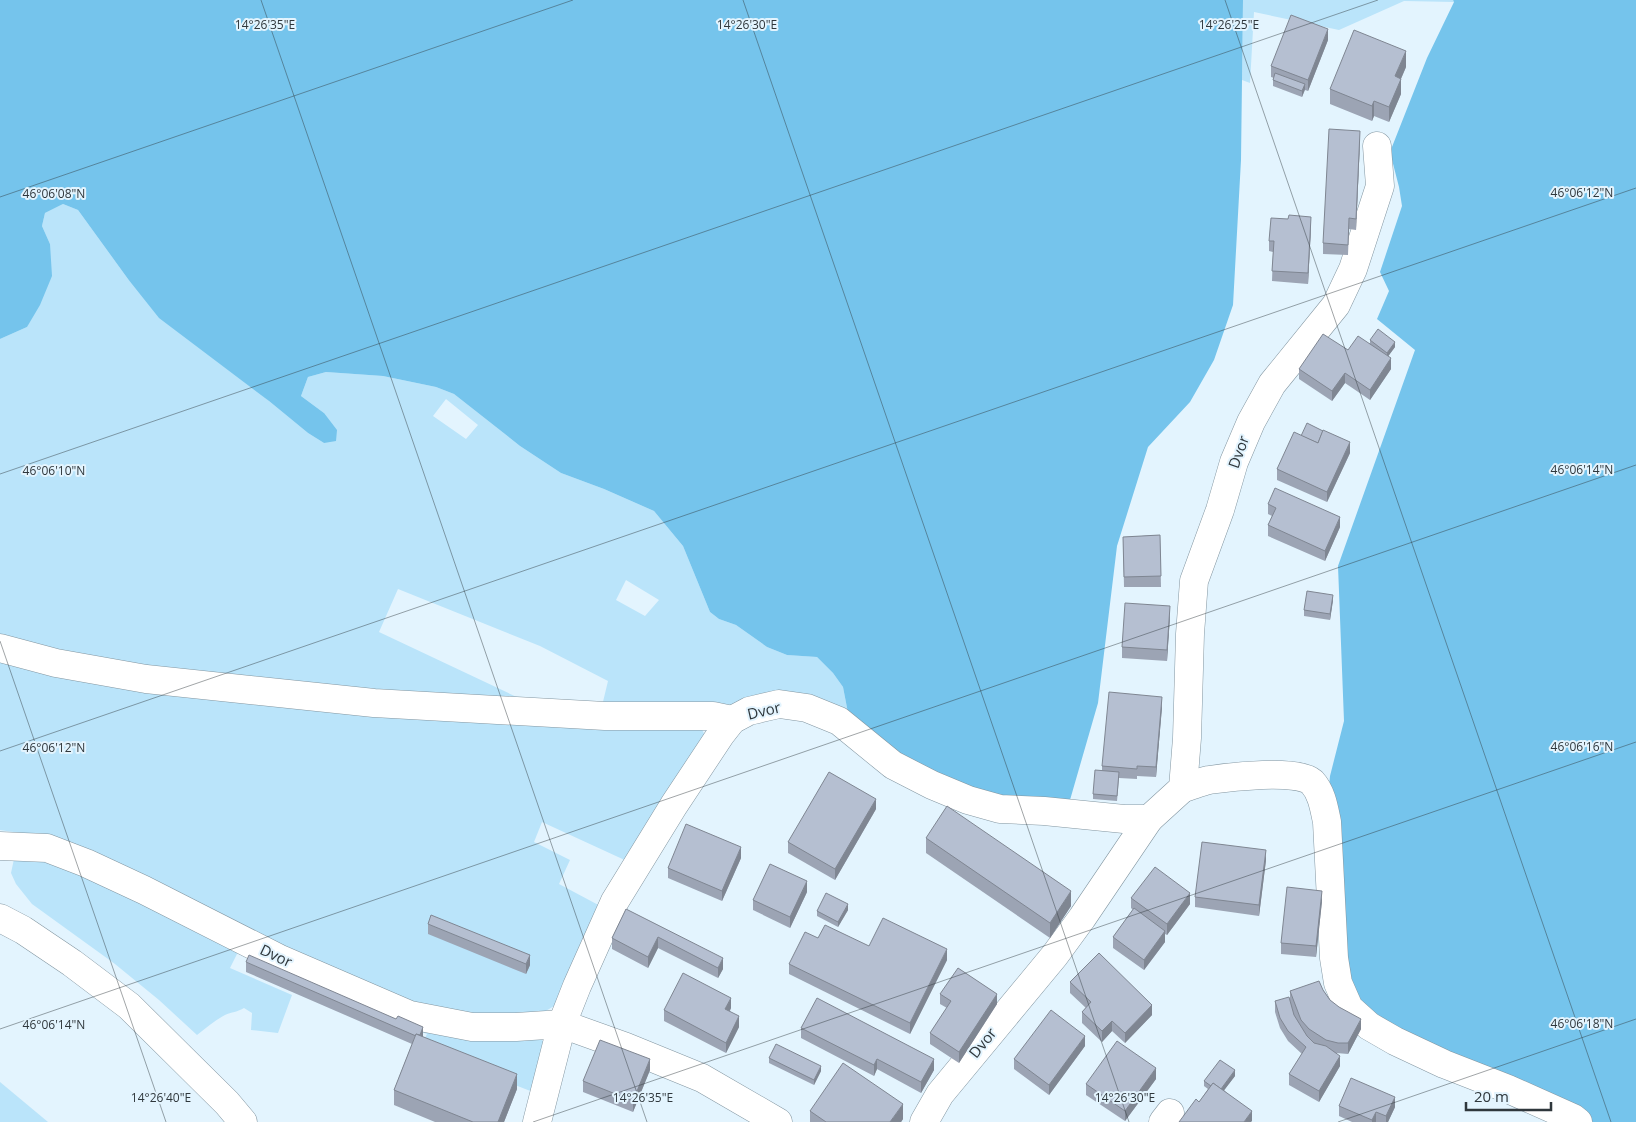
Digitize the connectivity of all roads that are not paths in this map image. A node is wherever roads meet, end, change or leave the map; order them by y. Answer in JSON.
{"nodes":[{"id":1,"x":1377,"y":146,"type":"dead end"},
{"id":2,"x":0,"y":648,"type":"edge"},
{"id":3,"x":732,"y":720,"type":"junction"},
{"id":4,"x":1183,"y":788,"type":"junction"},
{"id":5,"x":1149,"y":819,"type":"junction"},
{"id":6,"x":0,"y":846,"type":"edge"},
{"id":7,"x":0,"y":918,"type":"edge"},
{"id":8,"x":562,"y":1024,"type":"junction"},
{"id":9,"x":243,"y":1122,"type":"edge"},
{"id":10,"x":537,"y":1122,"type":"edge"},
{"id":11,"x":778,"y":1122,"type":"edge"},
{"id":12,"x":924,"y":1122,"type":"edge"},
{"id":13,"x":1578,"y":1122,"type":"edge"}],
"edges":[{"from":1,"to":4,"type":"street","name":"Dvor"},
{"from":2,"to":3,"type":"street"},
{"from":3,"to":5,"type":"street","name":"Dvor"},
{"from":3,"to":8,"type":"street","name":"Dvor"},
{"from":4,"to":5,"type":"street","name":"Dvor"},
{"from":4,"to":13,"type":"street","name":"Dvor"},
{"from":5,"to":12,"type":"street","name":"Dvor"},
{"from":6,"to":8,"type":"street","name":"Dvor"},
{"from":7,"to":9,"type":"street"},
{"from":8,"to":10,"type":"street","name":"Dvor"},
{"from":8,"to":11,"type":"street","name":"Dvor"}]}
